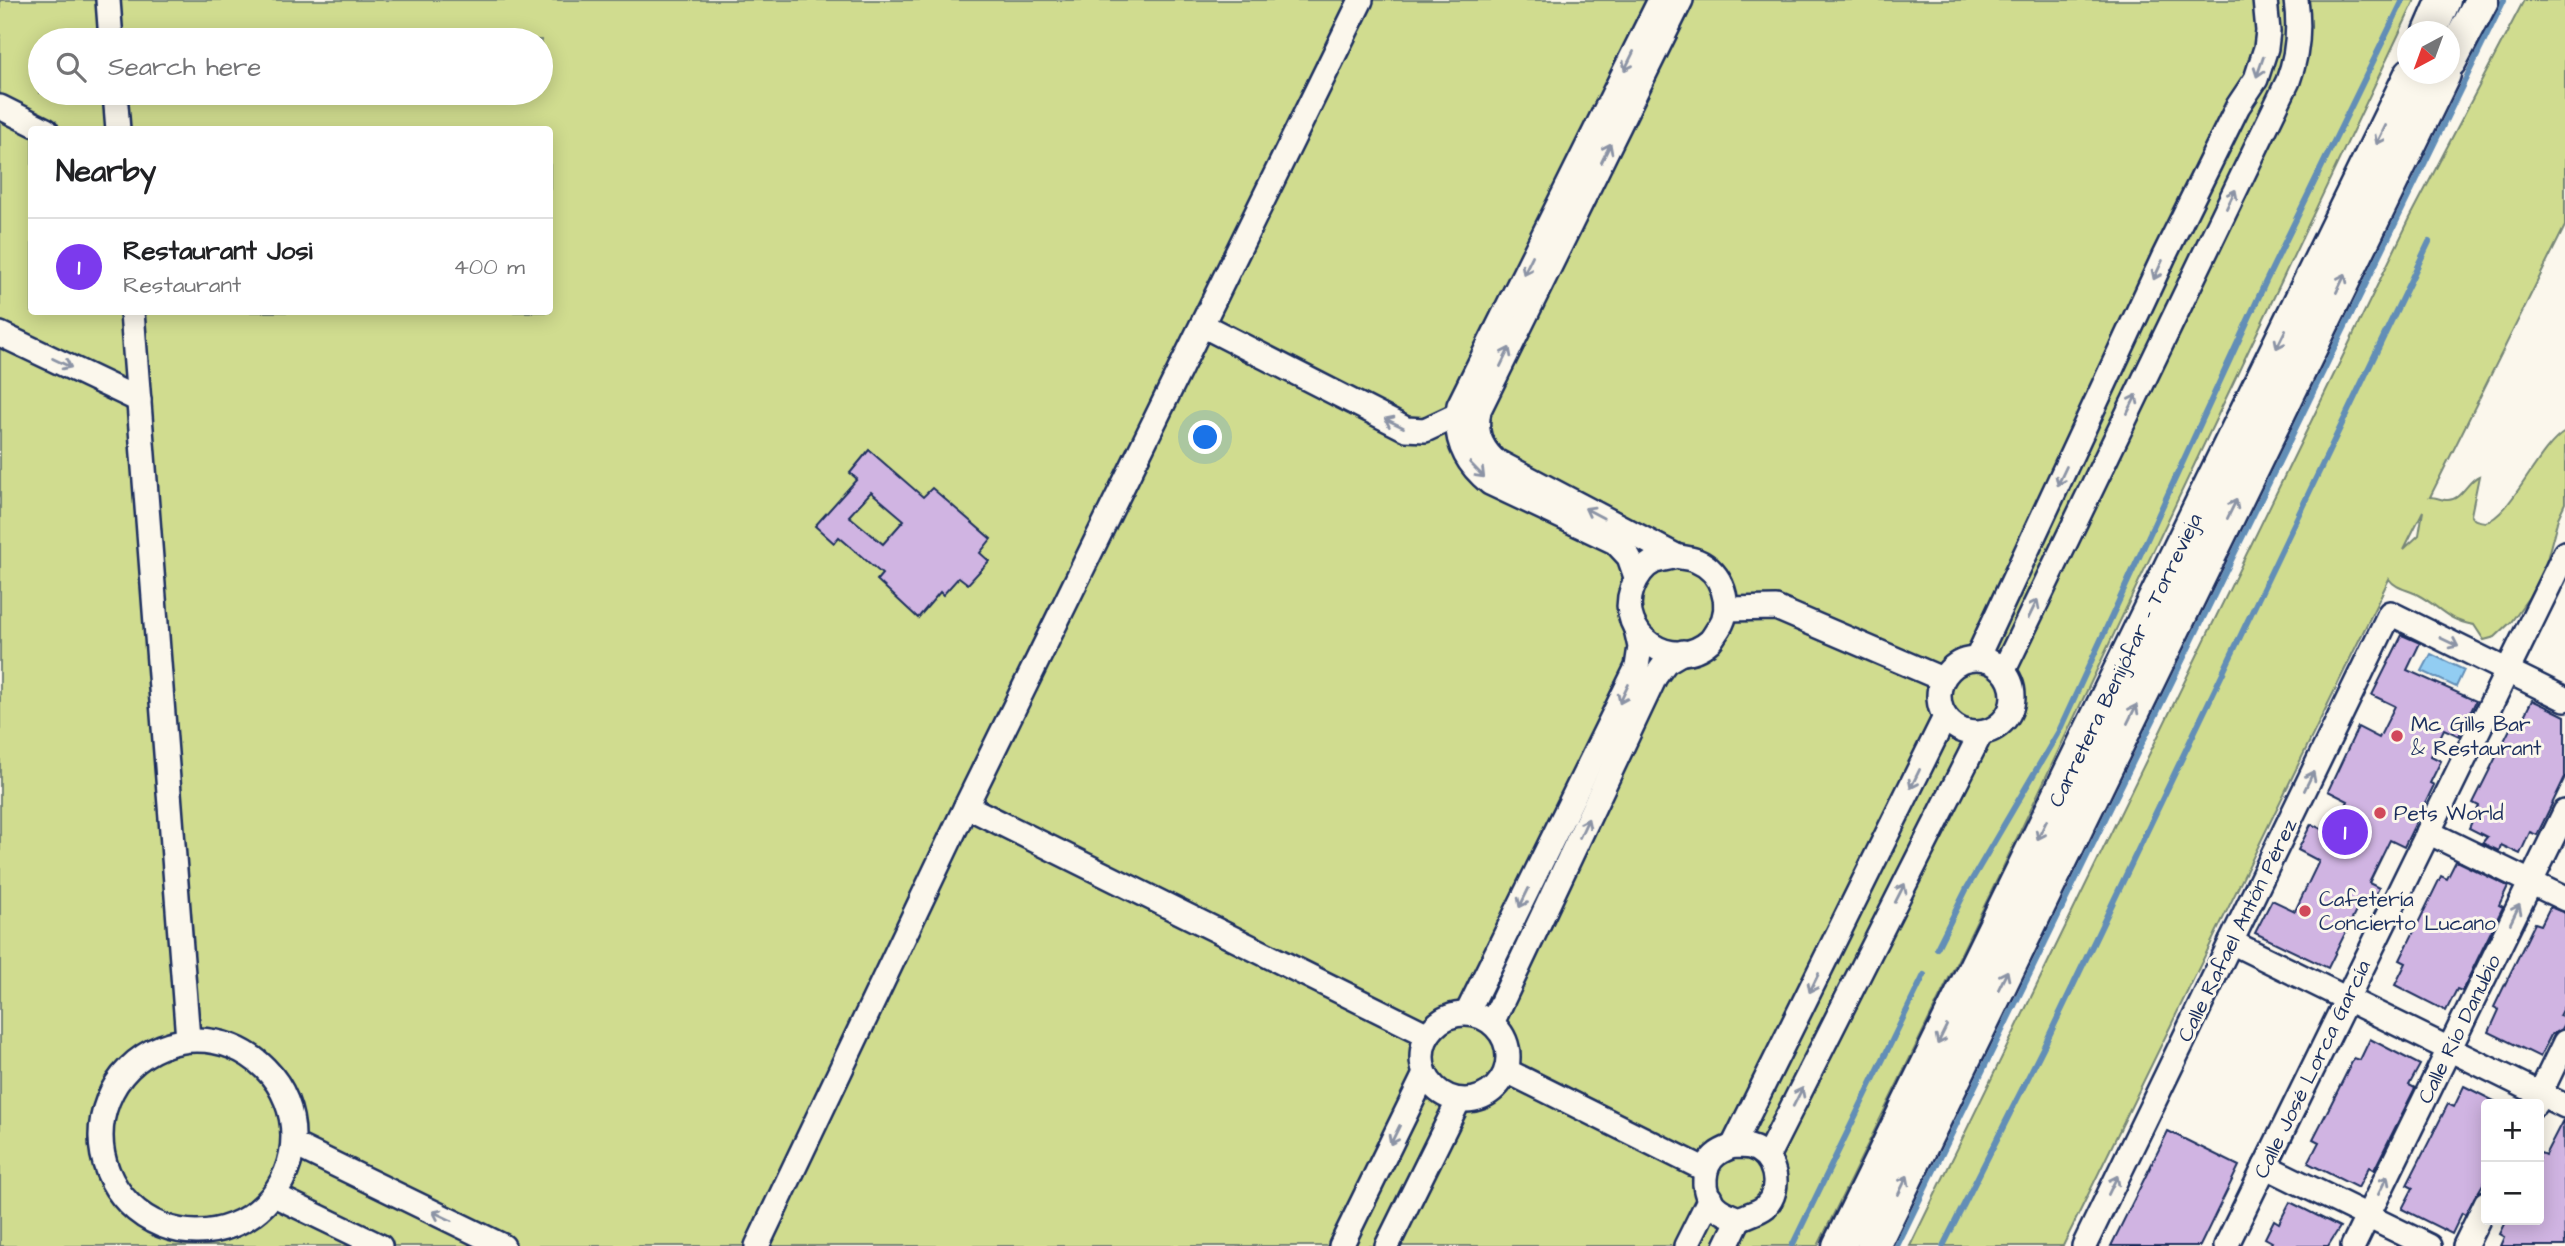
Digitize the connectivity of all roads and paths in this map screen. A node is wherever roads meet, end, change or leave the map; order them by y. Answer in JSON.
{"nodes":[{"id":1,"x":108,"y":0,"type":"edge"},
{"id":2,"x":1361,"y":0,"type":"edge"},
{"id":3,"x":1660,"y":0,"type":"edge"},
{"id":4,"x":1681,"y":0,"type":"edge"},
{"id":5,"x":2265,"y":0,"type":"edge"},
{"id":6,"x":2296,"y":0,"type":"edge"},
{"id":7,"x":2444,"y":0,"type":"edge"},
{"id":8,"x":2482,"y":0,"type":"edge"},
{"id":9,"x":2435,"y":21,"type":"edge"},
{"id":10,"x":110,"y":28,"type":"edge"},
{"id":11,"x":2460,"y":41,"type":"edge"},
{"id":12,"x":2406,"y":84,"type":"edge"},
{"id":13,"x":2439,"y":84,"type":"edge"},
{"id":14,"x":116,"y":105,"type":"edge"},
{"id":15,"x":0,"y":107,"type":"edge"},
{"id":16,"x":38,"y":126,"type":"edge"},
{"id":17,"x":118,"y":126,"type":"edge"},
{"id":18,"x":132,"y":315,"type":"edge"},
{"id":19,"x":1202,"y":325,"type":"junction"},
{"id":20,"x":0,"y":334,"type":"edge"},
{"id":21,"x":139,"y":400,"type":"junction"},
{"id":22,"x":1457,"y":415,"type":"junction"},
{"id":23,"x":2565,"y":553,"type":"edge"},
{"id":24,"x":1676,"y":556,"type":"junction"},
{"id":25,"x":1636,"y":578,"type":"junction"},
{"id":26,"x":1727,"y":609,"type":"junction"},
{"id":27,"x":1636,"y":629,"type":"junction"},
{"id":28,"x":1683,"y":652,"type":"junction"},
{"id":29,"x":1977,"y":658,"type":"junction"},
{"id":30,"x":2004,"y":670,"type":"junction"},
{"id":31,"x":2507,"y":671,"type":"junction"},
{"id":32,"x":1942,"y":679,"type":"junction"},
{"id":33,"x":2565,"y":699,"type":"edge"},
{"id":34,"x":1945,"y":718,"type":"junction"},
{"id":35,"x":1981,"y":733,"type":"junction"},
{"id":36,"x":966,"y":806,"type":"junction"},
{"id":37,"x":2565,"y":812,"type":"edge"},
{"id":38,"x":2428,"y":832,"type":"junction"},
{"id":39,"x":2530,"y":882,"type":"junction"},
{"id":40,"x":2565,"y":899,"type":"edge"},
{"id":41,"x":2231,"y":942,"type":"junction"},
{"id":42,"x":2347,"y":998,"type":"junction"},
{"id":43,"x":1467,"y":1013,"type":"junction"},
{"id":44,"x":1492,"y":1023,"type":"junction"},
{"id":45,"x":1428,"y":1035,"type":"junction"},
{"id":46,"x":188,"y":1038,"type":"junction"},
{"id":47,"x":2565,"y":1042,"type":"edge"},
{"id":48,"x":2449,"y":1049,"type":"junction"},
{"id":49,"x":1507,"y":1071,"type":"junction"},
{"id":50,"x":1424,"y":1074,"type":"junction"},
{"id":51,"x":2537,"y":1099,"type":"edge"},
{"id":52,"x":1459,"y":1100,"type":"junction"},
{"id":53,"x":2544,"y":1101,"type":"edge"},
{"id":54,"x":2565,"y":1106,"type":"edge"},
{"id":55,"x":295,"y":1145,"type":"junction"},
{"id":56,"x":1733,"y":1146,"type":"junction"},
{"id":57,"x":1767,"y":1157,"type":"junction"},
{"id":58,"x":2265,"y":1166,"type":"junction"},
{"id":59,"x":1706,"y":1170,"type":"junction"},
{"id":60,"x":276,"y":1196,"type":"junction"},
{"id":61,"x":1710,"y":1198,"type":"junction"},
{"id":62,"x":2481,"y":1213,"type":"edge"},
{"id":63,"x":2367,"y":1216,"type":"junction"},
{"id":64,"x":1739,"y":1219,"type":"junction"},
{"id":65,"x":380,"y":1246,"type":"edge"},
{"id":66,"x":503,"y":1246,"type":"edge"},
{"id":67,"x":757,"y":1246,"type":"edge"},
{"id":68,"x":1341,"y":1246,"type":"edge"},
{"id":69,"x":1387,"y":1246,"type":"edge"},
{"id":70,"x":1686,"y":1246,"type":"edge"},
{"id":71,"x":1726,"y":1246,"type":"edge"},
{"id":72,"x":1839,"y":1246,"type":"edge"},
{"id":73,"x":1873,"y":1246,"type":"edge"},
{"id":74,"x":2084,"y":1246,"type":"edge"},
{"id":75,"x":2226,"y":1246,"type":"edge"},
{"id":76,"x":2353,"y":1246,"type":"edge"},
{"id":77,"x":2429,"y":1246,"type":"edge"},
{"id":78,"x":2465,"y":1246,"type":"edge"}],
"edges":[{"from":1,"to":10,"type":"street"},
{"from":2,"to":19,"type":"street"},
{"from":3,"to":22,"type":"street","one_way":true},
{"from":24,"to":4,"type":"street","one_way":true},
{"from":5,"to":29,"type":"street","one_way":true},
{"from":30,"to":6,"type":"street","one_way":true},
{"from":7,"to":9,"type":"main road"},
{"from":8,"to":11,"type":"main road"},
{"from":12,"to":72,"type":"main road","name":"Carretera Benijófar - Torrevieja","one_way":true},
{"from":73,"to":13,"type":"main road","name":"Carretera Benijófar - Torrevieja","one_way":true},
{"from":14,"to":17,"type":"street"},
{"from":15,"to":16,"type":"street"},
{"from":18,"to":21,"type":"street"},
{"from":22,"to":19,"type":"street","one_way":true},
{"from":19,"to":36,"type":"street"},
{"from":20,"to":21,"type":"street","one_way":true},
{"from":21,"to":46,"type":"street"},
{"from":22,"to":25,"type":"street","one_way":true},
{"from":23,"to":31,"type":"street","name":"Calle José Lorca García"},
{"from":24,"to":25,"type":"street"},
{"from":24,"to":26,"type":"street"},
{"from":25,"to":27,"type":"street"},
{"from":26,"to":28,"type":"street"},
{"from":26,"to":32,"type":"street"},
{"from":27,"to":28,"type":"street"},
{"from":27,"to":43,"type":"street","one_way":true},
{"from":44,"to":28,"type":"street","one_way":true},
{"from":29,"to":30,"type":"street"},
{"from":29,"to":32,"type":"street"},
{"from":30,"to":35,"type":"street"},
{"from":31,"to":33,"type":"street"},
{"from":31,"to":38,"type":"street","name":"Calle José Lorca García"},
{"from":41,"to":31,"type":"street","name":"Calle Rafael Antón Pérez","one_way":true},
{"from":32,"to":34,"type":"street"},
{"from":34,"to":35,"type":"street"},
{"from":34,"to":56,"type":"street","one_way":true},
{"from":57,"to":35,"type":"street","one_way":true},
{"from":36,"to":45,"type":"street"},
{"from":36,"to":67,"type":"street"},
{"from":37,"to":39,"type":"street","name":"Calle Río Danubio"},
{"from":38,"to":39,"type":"street"},
{"from":38,"to":42,"type":"street","name":"Calle José Lorca García"},
{"from":39,"to":40,"type":"street"},
{"from":48,"to":39,"type":"street","name":"Calle Río Danubio","one_way":true},
{"from":41,"to":42,"type":"street"},
{"from":74,"to":41,"type":"street","name":"Calle Rafael Antón Pérez","one_way":true},
{"from":42,"to":48,"type":"street"},
{"from":42,"to":58,"type":"street","name":"Calle José Lorca García"},
{"from":43,"to":44,"type":"street"},
{"from":43,"to":45,"type":"street"},
{"from":44,"to":49,"type":"street"},
{"from":45,"to":50,"type":"street"},
{"from":46,"to":55,"type":"street"},
{"from":46,"to":60,"type":"street"},
{"from":47,"to":51,"type":"street"},
{"from":48,"to":51,"type":"street"},
{"from":63,"to":48,"type":"street","name":"Calle Río Danubio","one_way":true},
{"from":49,"to":52,"type":"street"},
{"from":49,"to":59,"type":"street"},
{"from":50,"to":52,"type":"street"},
{"from":50,"to":68,"type":"street","one_way":true},
{"from":52,"to":69,"type":"street"},
{"from":53,"to":54,"type":"street"},
{"from":55,"to":60,"type":"street"},
{"from":66,"to":55,"type":"street","one_way":true},
{"from":56,"to":57,"type":"street"},
{"from":56,"to":59,"type":"street"},
{"from":57,"to":64,"type":"street"},
{"from":58,"to":63,"type":"street"},
{"from":58,"to":75,"type":"street","name":"Calle José Lorca García"},
{"from":59,"to":61,"type":"street"},
{"from":60,"to":65,"type":"street"},
{"from":61,"to":64,"type":"street"},
{"from":61,"to":70,"type":"street"},
{"from":62,"to":78,"type":"street"},
{"from":63,"to":76,"type":"street","name":"Calle Río Danubio"},
{"from":63,"to":77,"type":"street"},
{"from":64,"to":71,"type":"street"}]}
